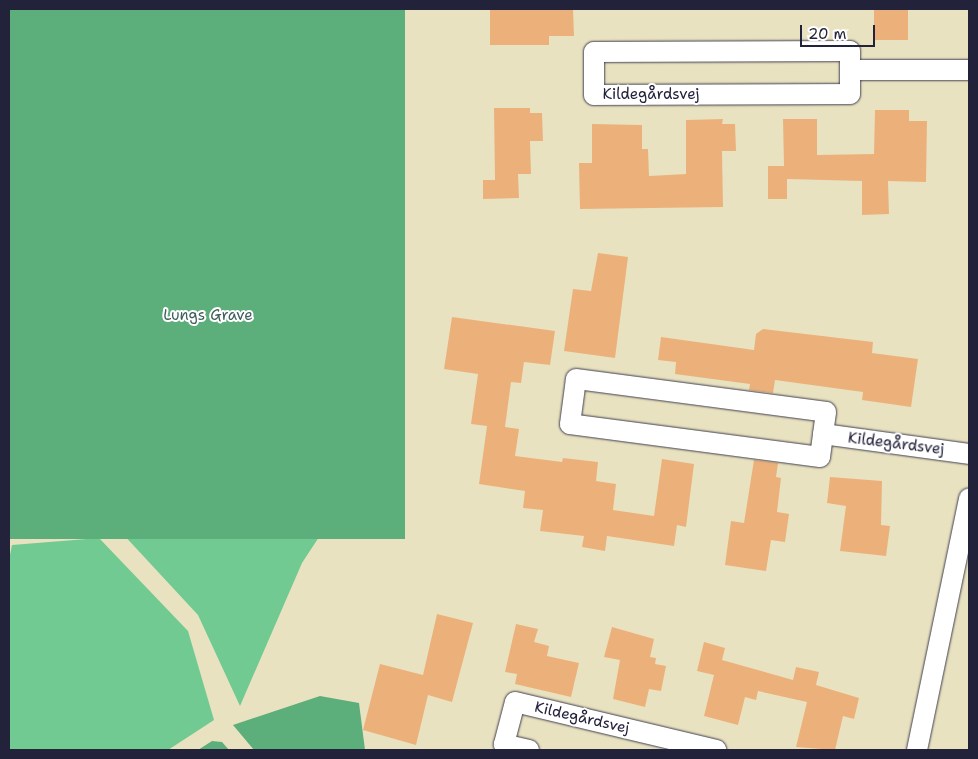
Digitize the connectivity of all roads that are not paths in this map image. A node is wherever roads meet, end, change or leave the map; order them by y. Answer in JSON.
{"nodes":[{"id":1,"x":850,"y":70,"type":"junction"},
{"id":2,"x":969,"y":70,"type":"edge"},
{"id":3,"x":823,"y":434,"type":"junction"},
{"id":4,"x":969,"y":454,"type":"edge"},
{"id":5,"x":969,"y":503,"type":"edge"},
{"id":6,"x":529,"y":750,"type":"edge"},
{"id":7,"x":716,"y":750,"type":"edge"},
{"id":8,"x":917,"y":750,"type":"edge"}],
"edges":[{"from":1,"to":1,"type":"street","name":"Kildegårdsvej"},
{"from":1,"to":2,"type":"street"},
{"from":3,"to":3,"type":"street"},
{"from":3,"to":4,"type":"street","name":"Kildegårdsvej"},
{"from":5,"to":8,"type":"street"},
{"from":6,"to":7,"type":"street","name":"Kildegårdsvej"}]}
